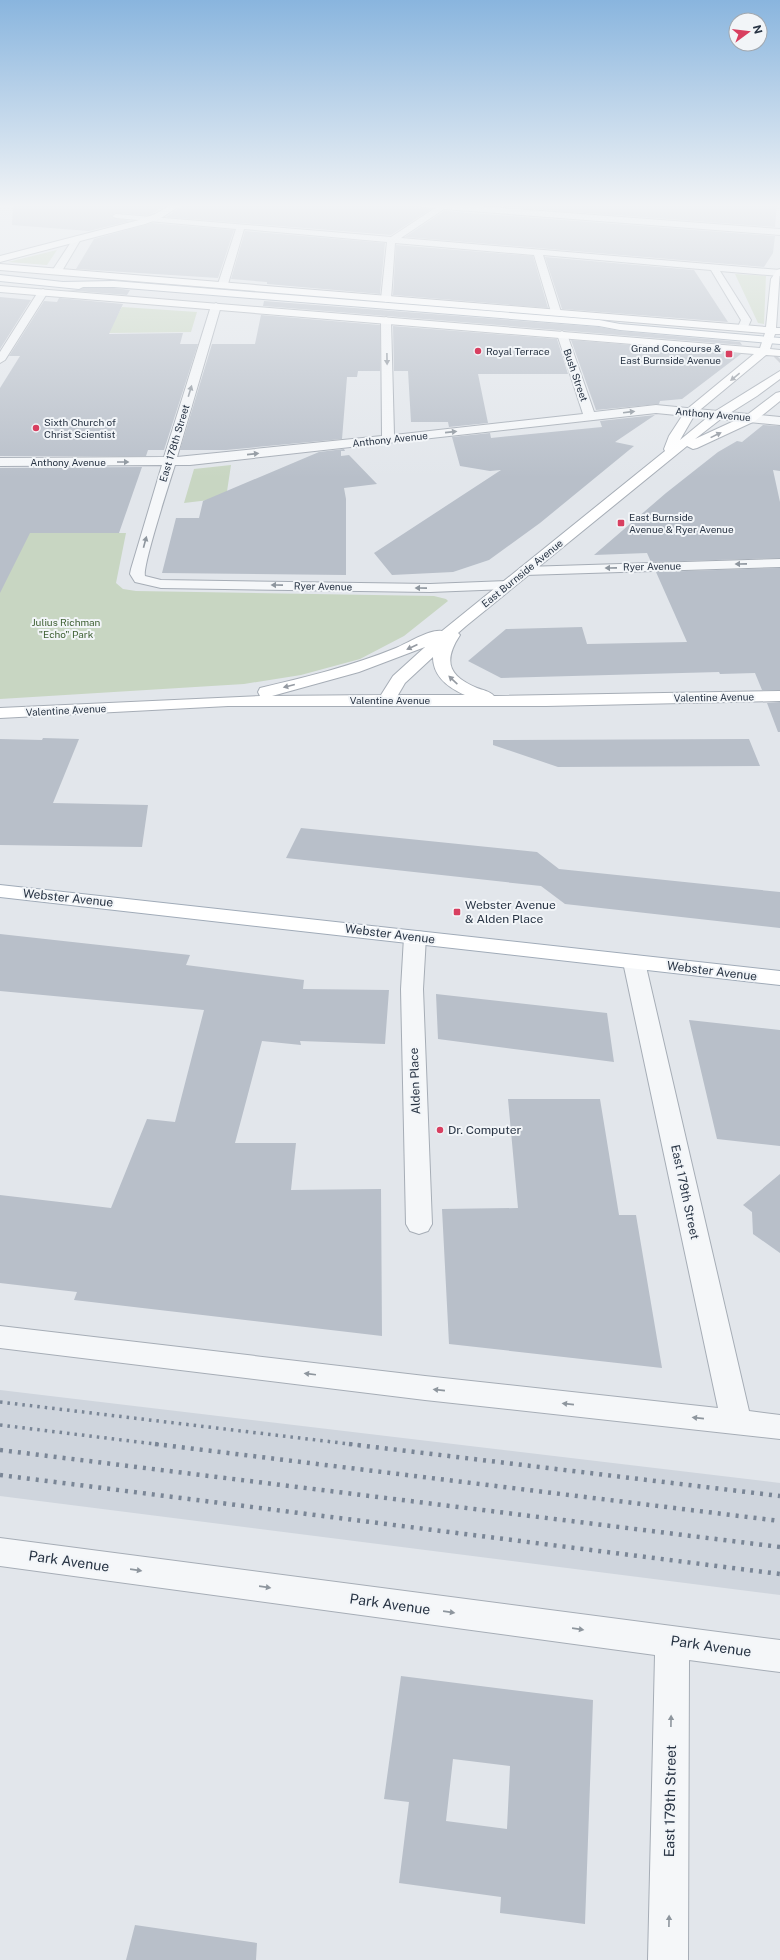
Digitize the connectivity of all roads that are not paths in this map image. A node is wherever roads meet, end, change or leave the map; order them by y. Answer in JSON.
{"nodes":[{"id":1,"x":41,"y":295,"type":"edge"},
{"id":2,"x":88,"y":295,"type":"edge"},
{"id":3,"x":176,"y":295,"type":"edge"},
{"id":4,"x":256,"y":295,"type":"edge"},
{"id":5,"x":348,"y":295,"type":"edge"},
{"id":6,"x":386,"y":295,"type":"edge"},
{"id":7,"x":551,"y":295,"type":"edge"},
{"id":8,"x":731,"y":295,"type":"edge"},
{"id":9,"x":776,"y":295,"type":"edge"},
{"id":10,"x":386,"y":299,"type":"junction"},
{"id":11,"x":216,"y":306,"type":"junction"},
{"id":12,"x":524,"y":310,"type":"junction"},
{"id":13,"x":465,"y":312,"type":"junction"},
{"id":14,"x":556,"y":312,"type":"junction"},
{"id":15,"x":386,"y":320,"type":"junction"},
{"id":16,"x":620,"y":327,"type":"junction"},
{"id":17,"x":743,"y":327,"type":"junction"},
{"id":18,"x":597,"y":328,"type":"junction"},
{"id":19,"x":534,"y":332,"type":"junction"},
{"id":20,"x":562,"y":334,"type":"junction"},
{"id":21,"x":775,"y":336,"type":"edge"},
{"id":22,"x":764,"y":351,"type":"junction"},
{"id":23,"x":779,"y":357,"type":"edge"},
{"id":24,"x":0,"y":360,"type":"edge"},
{"id":25,"x":780,"y":374,"type":"edge"},
{"id":26,"x":780,"y":394,"type":"edge"},
{"id":27,"x":723,"y":411,"type":"junction"},
{"id":28,"x":690,"y":412,"type":"junction"},
{"id":29,"x":590,"y":417,"type":"junction"},
{"id":30,"x":751,"y":418,"type":"junction"},
{"id":31,"x":780,"y":420,"type":"edge"},
{"id":32,"x":388,"y":439,"type":"junction"},
{"id":33,"x":668,"y":455,"type":"junction"},
{"id":34,"x":0,"y":462,"type":"edge"},
{"id":35,"x":168,"y":462,"type":"junction"},
{"id":36,"x":780,"y":563,"type":"edge"},
{"id":37,"x":525,"y":571,"type":"junction"},
{"id":38,"x":140,"y":579,"type":"joint"},
{"id":39,"x":507,"y":585,"type":"junction"},
{"id":40,"x":460,"y":623,"type":"junction"},
{"id":41,"x":780,"y":696,"type":"edge"},
{"id":42,"x":386,"y":700,"type":"junction"},
{"id":43,"x":228,"y":701,"type":"junction"},
{"id":44,"x":501,"y":701,"type":"junction"},
{"id":45,"x":0,"y":714,"type":"edge"},
{"id":46,"x":0,"y":891,"type":"edge"},
{"id":47,"x":415,"y":937,"type":"junction"},
{"id":48,"x":634,"y":962,"type":"junction"},
{"id":49,"x":780,"y":978,"type":"edge"},
{"id":50,"x":419,"y":1224,"type":"dead end"},
{"id":51,"x":0,"y":1337,"type":"edge"},
{"id":52,"x":736,"y":1422,"type":"junction"},
{"id":53,"x":780,"y":1427,"type":"edge"},
{"id":54,"x":0,"y":1552,"type":"edge"},
{"id":55,"x":672,"y":1641,"type":"junction"},
{"id":56,"x":780,"y":1656,"type":"edge"},
{"id":57,"x":668,"y":1960,"type":"edge"}],
"edges":[{"from":1,"to":24,"type":"street"},
{"from":2,"to":11,"type":"main road"},
{"from":3,"to":18,"type":"main road"},
{"from":4,"to":13,"type":"main road"},
{"from":5,"to":10,"type":"main road"},
{"from":6,"to":10,"type":"street"},
{"from":7,"to":14,"type":"street"},
{"from":8,"to":17,"type":"street"},
{"from":9,"to":21,"type":"main road"},
{"from":10,"to":12,"type":"main road"},
{"from":11,"to":15,"type":"main road"},
{"from":35,"to":11,"type":"street","name":"East 178th Street","one_way":true},
{"from":12,"to":13,"type":"main road"},
{"from":12,"to":14,"type":"main road"},
{"from":13,"to":16,"type":"main road"},
{"from":14,"to":17,"type":"main road"},
{"from":15,"to":19,"type":"main road"},
{"from":15,"to":32,"type":"street","one_way":true},
{"from":16,"to":18,"type":"main road"},
{"from":16,"to":21,"type":"main road"},
{"from":17,"to":21,"type":"main road"},
{"from":18,"to":19,"type":"main road"},
{"from":19,"to":20,"type":"main road"},
{"from":20,"to":22,"type":"main road"},
{"from":20,"to":29,"type":"street","name":"Bush Street"},
{"from":21,"to":22,"type":"main road"},
{"from":22,"to":23,"type":"main road"},
{"from":22,"to":28,"type":"main road","one_way":true},
{"from":23,"to":27,"type":"main road","name":"East Burnside Avenue"},
{"from":25,"to":27,"type":"main road","name":"East Burnside Avenue"},
{"from":26,"to":30,"type":"main road","name":"East Burnside Avenue"},
{"from":27,"to":28,"type":"street","name":"Anthony Avenue"},
{"from":27,"to":30,"type":"street","name":"Anthony Avenue"},
{"from":27,"to":33,"type":"main road","name":"East Burnside Avenue"},
{"from":29,"to":28,"type":"street","name":"Anthony Avenue","one_way":true},
{"from":28,"to":33,"type":"main road"},
{"from":32,"to":29,"type":"street","name":"Anthony Avenue","one_way":true},
{"from":30,"to":31,"type":"street","name":"Anthony Avenue"},
{"from":33,"to":30,"type":"main road","name":"East Burnside Avenue","one_way":true},
{"from":35,"to":32,"type":"street","name":"Anthony Avenue","one_way":true},
{"from":33,"to":37,"type":"main road","name":"East Burnside Avenue"},
{"from":34,"to":35,"type":"street","name":"Anthony Avenue","one_way":true},
{"from":38,"to":35,"type":"street","name":"East 178th Street","one_way":true},
{"from":36,"to":37,"type":"street","name":"Ryer Avenue","one_way":true},
{"from":37,"to":39,"type":"main road","name":"East Burnside Avenue"},
{"from":39,"to":38,"type":"street","name":"Ryer Avenue","one_way":true},
{"from":39,"to":40,"type":"main road","name":"East Burnside Avenue"},
{"from":40,"to":42,"type":"main road","name":"East Burnside Avenue"},
{"from":40,"to":43,"type":"main road","one_way":true},
{"from":44,"to":40,"type":"main road","one_way":true},
{"from":41,"to":44,"type":"main road","name":"Valentine Avenue"},
{"from":42,"to":43,"type":"main road","name":"Valentine Avenue"},
{"from":42,"to":44,"type":"main road","name":"Valentine Avenue"},
{"from":43,"to":45,"type":"main road","name":"Valentine Avenue"},
{"from":46,"to":47,"type":"main road","name":"Webster Avenue"},
{"from":47,"to":48,"type":"main road","name":"Webster Avenue"},
{"from":47,"to":50,"type":"street","name":"Alden Place"},
{"from":48,"to":49,"type":"main road","name":"Webster Avenue"},
{"from":48,"to":52,"type":"street","name":"East 179th Street"},
{"from":52,"to":51,"type":"street","one_way":true},
{"from":52,"to":53,"type":"street"},
{"from":54,"to":55,"type":"street","name":"Park Avenue","one_way":true},
{"from":55,"to":56,"type":"street","name":"Park Avenue"},
{"from":57,"to":55,"type":"street","name":"East 179th Street","one_way":true}]}
